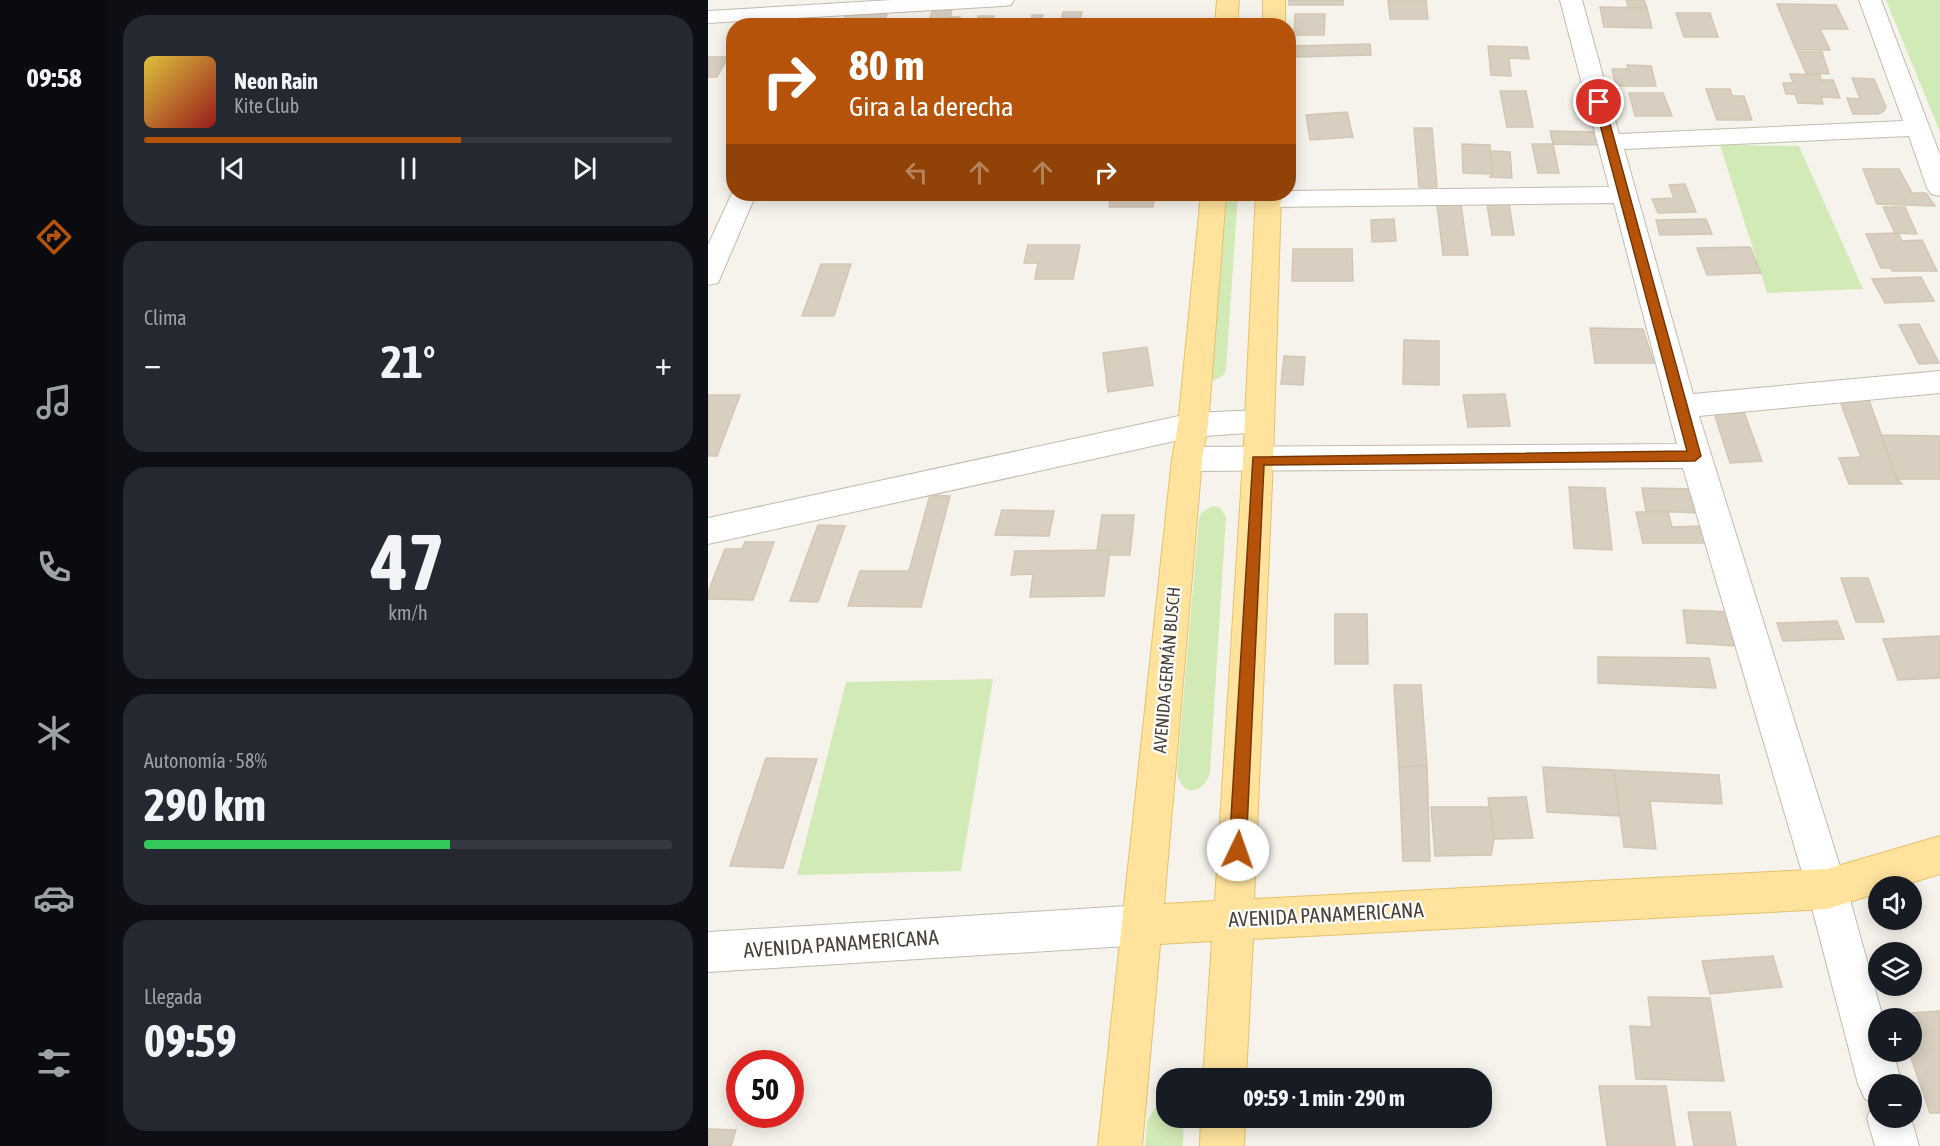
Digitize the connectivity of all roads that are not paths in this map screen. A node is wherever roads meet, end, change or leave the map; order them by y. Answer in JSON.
{"nodes":[{"id":1,"x":1003,"y":0,"type":"edge"},
{"id":2,"x":1228,"y":0,"type":"edge"},
{"id":3,"x":1274,"y":0,"type":"edge"},
{"id":4,"x":1571,"y":0,"type":"edge"},
{"id":5,"x":1870,"y":0,"type":"edge"},
{"id":6,"x":819,"y":12,"type":"edge"},
{"id":7,"x":708,"y":17,"type":"edge"},
{"id":8,"x":1227,"y":18,"type":"edge"},
{"id":9,"x":1274,"y":18,"type":"edge"},
{"id":10,"x":1916,"y":128,"type":"junction"},
{"id":11,"x":1610,"y":142,"type":"junction"},
{"id":12,"x":1940,"y":188,"type":"edge"},
{"id":13,"x":1624,"y":195,"type":"junction"},
{"id":14,"x":1296,"y":196,"type":"edge"},
{"id":15,"x":740,"y":201,"type":"edge"},
{"id":16,"x":1212,"y":201,"type":"edge"},
{"id":17,"x":1268,"y":201,"type":"edge"},
{"id":18,"x":708,"y":276,"type":"edge"},
{"id":19,"x":1940,"y":382,"type":"edge"},
{"id":20,"x":1681,"y":406,"type":"junction"},
{"id":21,"x":1259,"y":421,"type":"junction"},
{"id":22,"x":1193,"y":425,"type":"junction"},
{"id":23,"x":1695,"y":456,"type":"junction"},
{"id":24,"x":1187,"y":459,"type":"junction"},
{"id":25,"x":1258,"y":460,"type":"junction"},
{"id":26,"x":708,"y":531,"type":"edge"},
{"id":27,"x":1940,"y":855,"type":"edge"},
{"id":28,"x":1827,"y":889,"type":"junction"},
{"id":29,"x":1234,"y":919,"type":"junction"},
{"id":30,"x":1143,"y":925,"type":"junction"},
{"id":31,"x":708,"y":952,"type":"edge"},
{"id":32,"x":1226,"y":1068,"type":"edge"},
{"id":33,"x":1877,"y":1074,"type":"edge"},
{"id":34,"x":1223,"y":1128,"type":"edge"},
{"id":35,"x":1892,"y":1128,"type":"edge"},
{"id":36,"x":1120,"y":1146,"type":"edge"},
{"id":37,"x":1222,"y":1146,"type":"edge"},
{"id":38,"x":1897,"y":1146,"type":"edge"}],
"edges":[{"from":1,"to":6,"type":"street"},
{"from":2,"to":8,"type":"main road"},
{"from":3,"to":9,"type":"main road"},
{"from":4,"to":11,"type":"street"},
{"from":5,"to":10,"type":"street"},
{"from":6,"to":7,"type":"street"},
{"from":10,"to":11,"type":"street"},
{"from":10,"to":12,"type":"street"},
{"from":11,"to":13,"type":"street"},
{"from":13,"to":14,"type":"street"},
{"from":13,"to":20,"type":"street"},
{"from":15,"to":18,"type":"street"},
{"from":16,"to":22,"type":"main road","name":"AVENIDA GERMÁN BUSCH"},
{"from":17,"to":21,"type":"main road"},
{"from":19,"to":20,"type":"street"},
{"from":20,"to":23,"type":"street"},
{"from":21,"to":22,"type":"street"},
{"from":21,"to":25,"type":"main road"},
{"from":22,"to":24,"type":"main road","name":"AVENIDA GERMÁN BUSCH"},
{"from":22,"to":26,"type":"street"},
{"from":23,"to":25,"type":"street"},
{"from":23,"to":28,"type":"street"},
{"from":24,"to":25,"type":"street"},
{"from":24,"to":30,"type":"main road","name":"AVENIDA GERMÁN BUSCH"},
{"from":25,"to":29,"type":"main road"},
{"from":27,"to":28,"type":"main road","name":"AVENIDA PANAMERICANA"},
{"from":28,"to":29,"type":"main road","name":"AVENIDA PANAMERICANA"},
{"from":28,"to":33,"type":"street"},
{"from":29,"to":30,"type":"main road","name":"AVENIDA PANAMERICANA"},
{"from":29,"to":32,"type":"main road"},
{"from":30,"to":31,"type":"street","name":"AVENIDA PANAMERICANA"},
{"from":30,"to":36,"type":"main road","name":"AVENIDA GERMÁN BUSCH"},
{"from":34,"to":37,"type":"main road"},
{"from":35,"to":38,"type":"street"}]}
